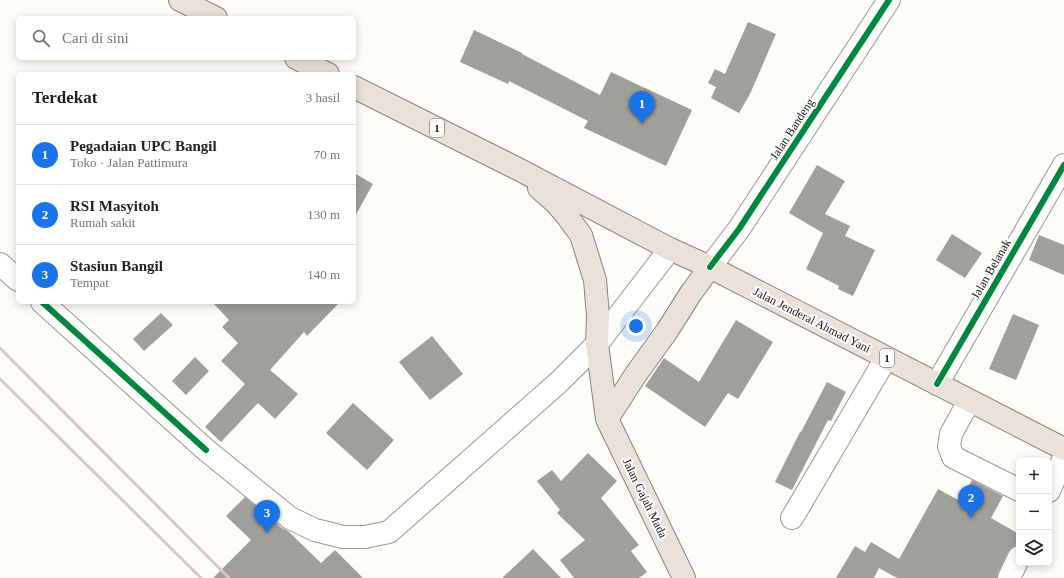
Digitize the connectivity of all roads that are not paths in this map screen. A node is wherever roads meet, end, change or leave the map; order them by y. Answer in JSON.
{"nodes":[{"id":1,"x":889,"y":0,"type":"edge"},
{"id":2,"x":191,"y":2,"type":"edge"},
{"id":3,"x":213,"y":16,"type":"edge"},
{"id":4,"x":300,"y":60,"type":"edge"},
{"id":5,"x":324,"y":72,"type":"edge"},
{"id":6,"x":356,"y":88,"type":"edge"},
{"id":7,"x":1064,"y":165,"type":"edge"},
{"id":8,"x":520,"y":170,"type":"junction"},
{"id":9,"x":670,"y":249,"type":"junction"},
{"id":10,"x":0,"y":264,"type":"edge"},
{"id":11,"x":710,"y":267,"type":"junction"},
{"id":12,"x":16,"y":278,"type":"edge"},
{"id":13,"x":44,"y":304,"type":"edge"},
{"id":14,"x":597,"y":344,"type":"junction"},
{"id":15,"x":886,"y":358,"type":"junction"},
{"id":16,"x":937,"y":384,"type":"junction"},
{"id":17,"x":969,"y":401,"type":"junction"},
{"id":18,"x":607,"y":419,"type":"junction"},
{"id":19,"x":1064,"y":449,"type":"edge"},
{"id":20,"x":1064,"y":458,"type":"edge"},
{"id":21,"x":1052,"y":484,"type":"edge"},
{"id":22,"x":1016,"y":488,"type":"edge"},
{"id":23,"x":792,"y":518,"type":"dead end"},
{"id":24,"x":1016,"y":564,"type":"edge"},
{"id":25,"x":684,"y":578,"type":"edge"},
{"id":26,"x":1010,"y":578,"type":"edge"}],
"edges":[{"from":1,"to":11,"type":"street","name":"Jalan Bandeng"},
{"from":2,"to":3,"type":"highway"},
{"from":4,"to":5,"type":"highway"},
{"from":6,"to":8,"type":"highway","number":"1"},
{"from":7,"to":16,"type":"street","name":"Jalan Belanak"},
{"from":8,"to":9,"type":"highway","number":"1"},
{"from":8,"to":14,"type":"highway","number":"1"},
{"from":9,"to":11,"type":"highway","number":"1"},
{"from":9,"to":14,"type":"street"},
{"from":10,"to":12,"type":"street"},
{"from":11,"to":15,"type":"highway","name":"Jalan Jenderal Ahmad Yani","number":"1"},
{"from":11,"to":18,"type":"highway"},
{"from":13,"to":14,"type":"street"},
{"from":14,"to":18,"type":"highway","number":"1"},
{"from":15,"to":16,"type":"highway","name":"Jalan Jenderal Ahmad Yani","number":"1"},
{"from":15,"to":23,"type":"street"},
{"from":16,"to":17,"type":"highway","name":"Jalan Jenderal Ahmad Yani","number":"1"},
{"from":17,"to":19,"type":"highway","name":"Jalan Jenderal Ahmad Yani","number":"1"},
{"from":17,"to":22,"type":"street"},
{"from":18,"to":25,"type":"highway","name":"Jalan Gajah Mada","number":"1"},
{"from":20,"to":21,"type":"street"},
{"from":24,"to":26,"type":"street"}]}
